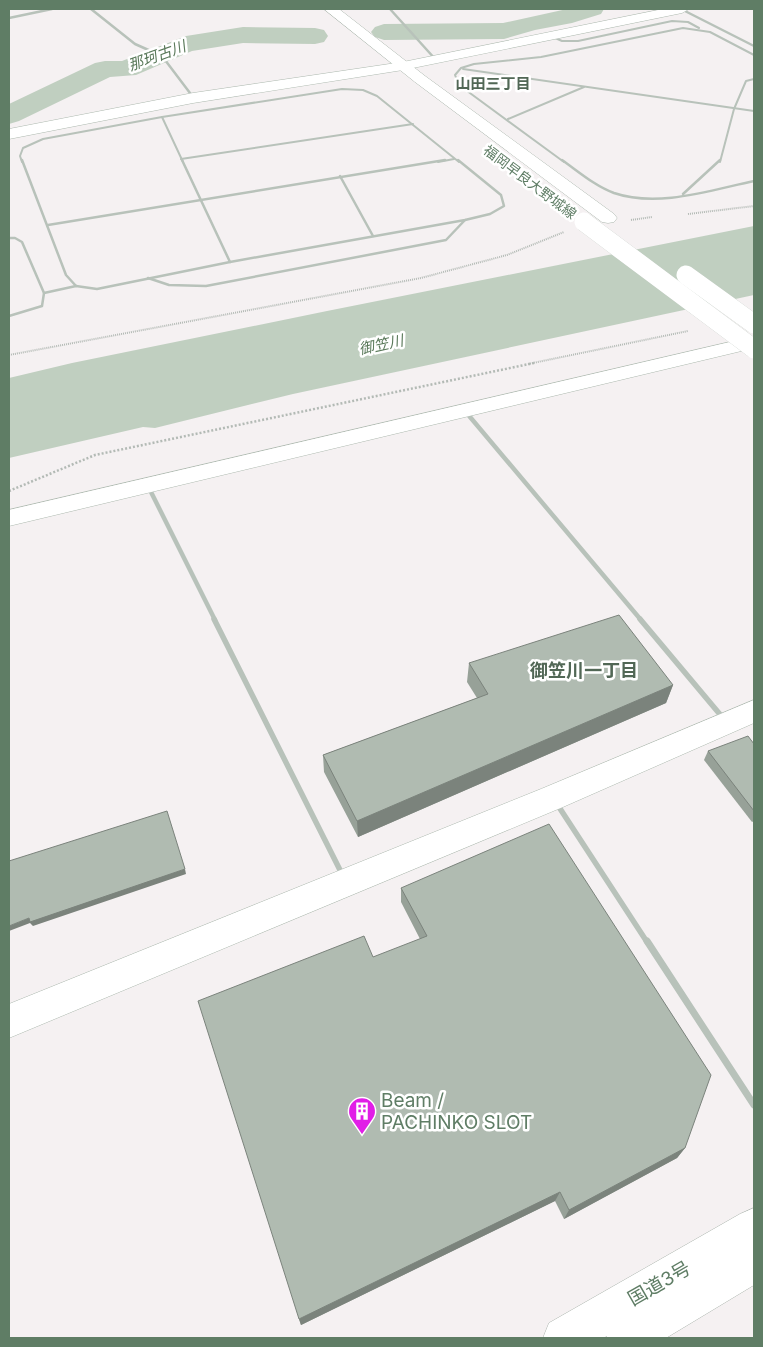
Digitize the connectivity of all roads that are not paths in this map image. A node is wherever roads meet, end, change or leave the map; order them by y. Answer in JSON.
{"nodes":[{"id":1,"x":52,"y":9,"type":"edge"},
{"id":2,"x":92,"y":9,"type":"edge"},
{"id":3,"x":390,"y":9,"type":"edge"},
{"id":4,"x":682,"y":9,"type":"edge"},
{"id":5,"x":325,"y":12,"type":"edge"},
{"id":6,"x":9,"y":18,"type":"edge"},
{"id":7,"x":701,"y":29,"type":"junction"},
{"id":8,"x":550,"y":36,"type":"junction"},
{"id":9,"x":754,"y":46,"type":"edge"},
{"id":10,"x":754,"y":56,"type":"edge"},
{"id":11,"x":436,"y":60,"type":"junction"},
{"id":12,"x":404,"y":66,"type":"junction"},
{"id":13,"x":461,"y":68,"type":"junction"},
{"id":14,"x":385,"y":69,"type":"junction"},
{"id":15,"x":754,"y":79,"type":"edge"},
{"id":16,"x":584,"y":87,"type":"junction"},
{"id":17,"x":193,"y":98,"type":"junction"},
{"id":18,"x":426,"y":102,"type":"dead end"},
{"id":19,"x":734,"y":108,"type":"junction"},
{"id":20,"x":754,"y":111,"type":"edge"},
{"id":21,"x":162,"y":117,"type":"junction"},
{"id":22,"x":508,"y":119,"type":"junction"},
{"id":23,"x":413,"y":124,"type":"junction"},
{"id":24,"x":9,"y":134,"type":"edge"},
{"id":25,"x":181,"y":158,"type":"junction"},
{"id":26,"x":454,"y":158,"type":"junction"},
{"id":27,"x":340,"y":176,"type":"junction"},
{"id":28,"x":754,"y":181,"type":"edge"},
{"id":29,"x":681,"y":195,"type":"junction"},
{"id":30,"x":201,"y":200,"type":"junction"},
{"id":31,"x":580,"y":219,"type":"dead end"},
{"id":32,"x":465,"y":220,"type":"junction"},
{"id":33,"x":621,"y":225,"type":"road end"},
{"id":34,"x":48,"y":226,"type":"junction"},
{"id":35,"x":373,"y":236,"type":"junction"},
{"id":36,"x":9,"y":238,"type":"edge"},
{"id":37,"x":230,"y":262,"type":"junction"},
{"id":38,"x":670,"y":263,"type":"dead end"},
{"id":39,"x":148,"y":278,"type":"junction"},
{"id":40,"x":76,"y":286,"type":"junction"},
{"id":41,"x":44,"y":293,"type":"junction"},
{"id":42,"x":9,"y":316,"type":"edge"},
{"id":43,"x":752,"y":339,"type":"edge"},
{"id":44,"x":465,"y":410,"type":"junction"},
{"id":45,"x":148,"y":485,"type":"junction"},
{"id":46,"x":9,"y":518,"type":"edge"},
{"id":47,"x":740,"y":717,"type":"edge"},
{"id":48,"x":552,"y":798,"type":"junction"},
{"id":49,"x":346,"y":882,"type":"junction"},
{"id":50,"x":9,"y":1021,"type":"edge"},
{"id":51,"x":754,"y":1105,"type":"edge"},
{"id":52,"x":754,"y":1228,"type":"edge"},
{"id":53,"x":754,"y":1262,"type":"edge"},
{"id":54,"x":564,"y":1338,"type":"edge"},
{"id":55,"x":627,"y":1338,"type":"edge"}],
"edges":[{"from":1,"to":6,"type":"street"},
{"from":2,"to":17,"type":"street"},
{"from":3,"to":11,"type":"street"},
{"from":4,"to":8,"type":"main road"},
{"from":4,"to":9,"type":"street"},
{"from":5,"to":12,"type":"main road","name":"福岡早良大野城線"},
{"from":5,"to":14,"type":"main road","name":"福岡早良大野城線"},
{"from":7,"to":8,"type":"lane"},
{"from":7,"to":10,"type":"lane"},
{"from":7,"to":13,"type":"lane"},
{"from":8,"to":11,"type":"main road"},
{"from":11,"to":12,"type":"main road"},
{"from":12,"to":14,"type":"main road"},
{"from":12,"to":33,"type":"main road","name":"福岡早良大野城線"},
{"from":13,"to":16,"type":"lane"},
{"from":13,"to":22,"type":"lane"},
{"from":14,"to":17,"type":"main road"},
{"from":14,"to":18,"type":"main road","name":"福岡早良大野城線"},
{"from":15,"to":19,"type":"lane"},
{"from":16,"to":19,"type":"lane"},
{"from":16,"to":22,"type":"lane"},
{"from":17,"to":24,"type":"main road"},
{"from":19,"to":20,"type":"lane"},
{"from":19,"to":29,"type":"lane"},
{"from":21,"to":23,"type":"lane"},
{"from":21,"to":25,"type":"lane"},
{"from":21,"to":34,"type":"lane"},
{"from":22,"to":29,"type":"lane"},
{"from":23,"to":25,"type":"lane"},
{"from":23,"to":26,"type":"lane"},
{"from":25,"to":30,"type":"lane"},
{"from":26,"to":27,"type":"lane"},
{"from":26,"to":32,"type":"lane"},
{"from":27,"to":30,"type":"lane"},
{"from":27,"to":35,"type":"lane"},
{"from":28,"to":29,"type":"lane"},
{"from":30,"to":34,"type":"lane"},
{"from":30,"to":37,"type":"lane"},
{"from":31,"to":43,"type":"main road","name":"福岡早良大野城線","bridge":true},
{"from":32,"to":35,"type":"lane"},
{"from":32,"to":39,"type":"lane"},
{"from":34,"to":40,"type":"lane"},
{"from":35,"to":37,"type":"lane"},
{"from":36,"to":41,"type":"lane"},
{"from":37,"to":39,"type":"lane"},
{"from":38,"to":43,"type":"main road","bridge":true},
{"from":39,"to":40,"type":"lane"},
{"from":40,"to":41,"type":"lane"},
{"from":41,"to":42,"type":"lane"},
{"from":43,"to":44,"type":"main road"},
{"from":44,"to":45,"type":"main road"},
{"from":44,"to":47,"type":"street"},
{"from":45,"to":46,"type":"main road"},
{"from":45,"to":49,"type":"street"},
{"from":47,"to":48,"type":"main road"},
{"from":48,"to":49,"type":"main road"},
{"from":48,"to":51,"type":"street"},
{"from":49,"to":50,"type":"main road"},
{"from":52,"to":54,"type":"main road","name":"国道3号"},
{"from":53,"to":55,"type":"main road"}]}
